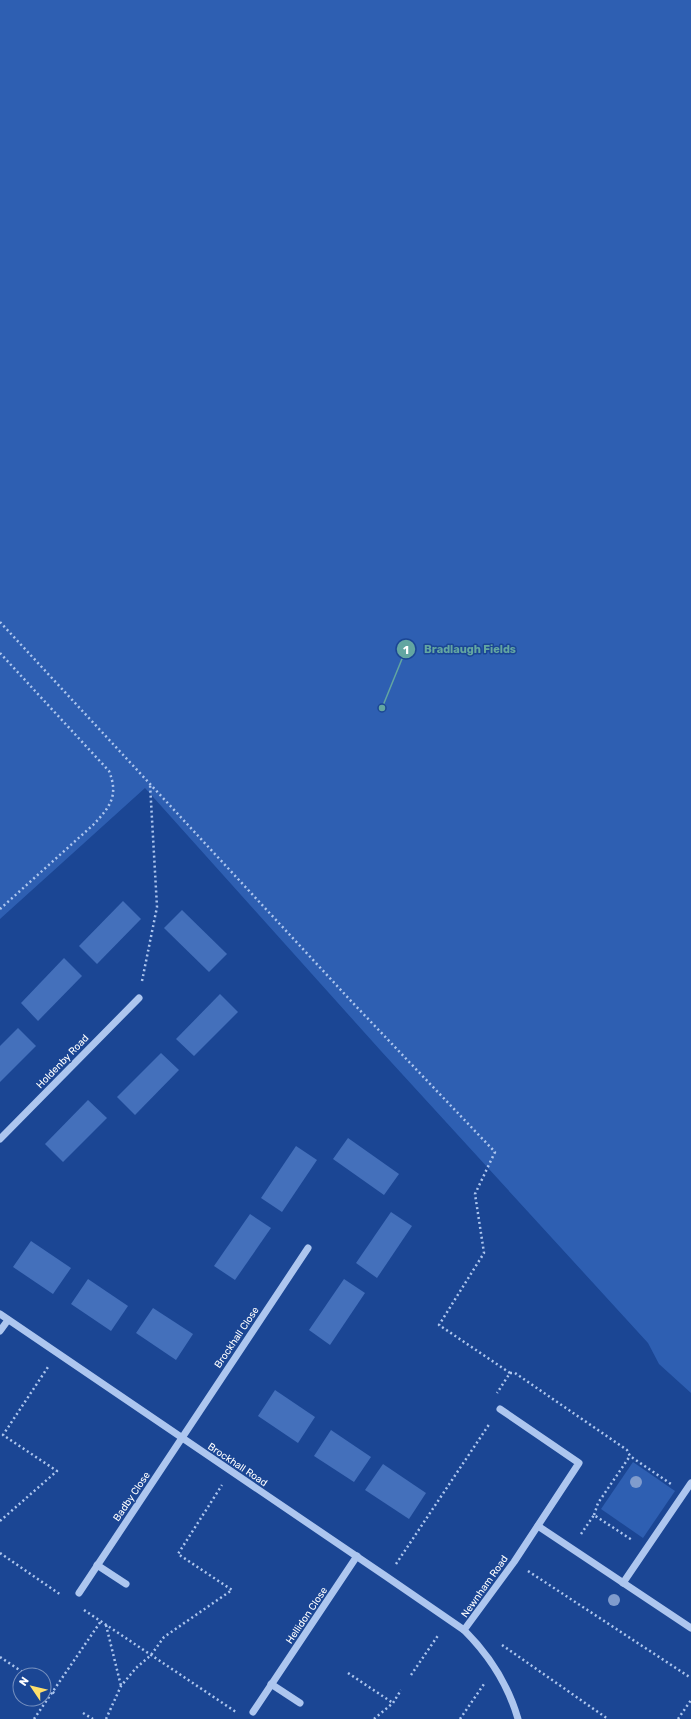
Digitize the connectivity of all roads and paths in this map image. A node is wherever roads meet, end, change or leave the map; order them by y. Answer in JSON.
{"nodes":[{"id":1,"x":0,"y":622,"type":"edge"},
{"id":2,"x":0,"y":653,"type":"edge"},
{"id":3,"x":150,"y":784,"type":"junction"},
{"id":4,"x":0,"y":909,"type":"edge"},
{"id":5,"x":139,"y":998,"type":"joint"},
{"id":6,"x":0,"y":1139,"type":"edge"},
{"id":7,"x":308,"y":1248,"type":"dead end"},
{"id":8,"x":0,"y":1314,"type":"edge"},
{"id":9,"x":8,"y":1320,"type":"junction"},
{"id":10,"x":0,"y":1331,"type":"edge"},
{"id":11,"x":58,"y":1352,"type":"junction"},
{"id":12,"x":510,"y":1373,"type":"junction"},
{"id":13,"x":500,"y":1409,"type":"junction"},
{"id":14,"x":181,"y":1438,"type":"junction"},
{"id":15,"x":630,"y":1456,"type":"junction"},
{"id":16,"x":231,"y":1472,"type":"junction"},
{"id":17,"x":691,"y":1483,"type":"edge"},
{"id":18,"x":684,"y":1493,"type":"junction"},
{"id":19,"x":594,"y":1515,"type":"junction"},
{"id":20,"x":0,"y":1521,"type":"edge"},
{"id":21,"x":538,"y":1526,"type":"junction"},
{"id":22,"x":572,"y":1548,"type":"junction"},
{"id":23,"x":646,"y":1549,"type":"junction"},
{"id":24,"x":0,"y":1553,"type":"edge"},
{"id":25,"x":357,"y":1556,"type":"junction"},
{"id":26,"x":514,"y":1562,"type":"junction"},
{"id":27,"x":97,"y":1565,"type":"junction"},
{"id":28,"x":387,"y":1576,"type":"junction"},
{"id":29,"x":623,"y":1583,"type":"junction"},
{"id":30,"x":126,"y":1584,"type":"dead end"},
{"id":31,"x":79,"y":1593,"type":"dead end"},
{"id":32,"x":66,"y":1598,"type":"dead end"},
{"id":33,"x":78,"y":1606,"type":"dead end"},
{"id":34,"x":449,"y":1619,"type":"junction"},
{"id":35,"x":101,"y":1621,"type":"junction"},
{"id":36,"x":106,"y":1624,"type":"junction"},
{"id":37,"x":691,"y":1628,"type":"edge"},
{"id":38,"x":464,"y":1630,"type":"junction"},
{"id":39,"x":501,"y":1645,"type":"dead end"},
{"id":40,"x":151,"y":1655,"type":"junction"},
{"id":41,"x":0,"y":1657,"type":"edge"},
{"id":42,"x":15,"y":1667,"type":"edge"},
{"id":43,"x":496,"y":1667,"type":"junction"},
{"id":44,"x":348,"y":1673,"type":"dead end"},
{"id":45,"x":411,"y":1675,"type":"dead end"},
{"id":46,"x":691,"y":1678,"type":"edge"},
{"id":47,"x":271,"y":1684,"type":"junction"},
{"id":48,"x":121,"y":1686,"type":"junction"},
{"id":49,"x":401,"y":1690,"type":"dead end"},
{"id":50,"x":52,"y":1692,"type":"joint"},
{"id":51,"x":56,"y":1694,"type":"dead end"},
{"id":52,"x":691,"y":1700,"type":"edge"},
{"id":53,"x":300,"y":1703,"type":"dead end"},
{"id":54,"x":392,"y":1703,"type":"junction"},
{"id":55,"x":42,"y":1707,"type":"edge"},
{"id":56,"x":253,"y":1712,"type":"dead end"},
{"id":57,"x":83,"y":1713,"type":"dead end"},
{"id":58,"x":240,"y":1715,"type":"dead end"},
{"id":59,"x":34,"y":1719,"type":"edge"},
{"id":60,"x":93,"y":1719,"type":"edge"},
{"id":61,"x":106,"y":1719,"type":"edge"},
{"id":62,"x":374,"y":1719,"type":"edge"},
{"id":63,"x":460,"y":1719,"type":"edge"},
{"id":64,"x":518,"y":1719,"type":"edge"},
{"id":65,"x":608,"y":1719,"type":"edge"},
{"id":66,"x":678,"y":1719,"type":"edge"}],
"edges":[{"from":1,"to":3,"type":"path"},
{"from":2,"to":4,"type":"path"},
{"from":3,"to":5,"type":"path"},
{"from":3,"to":12,"type":"path"},
{"from":5,"to":6,"type":"street","name":"Holdenby Road"},
{"from":7,"to":14,"type":"street","name":"Brockhall Close"},
{"from":8,"to":9,"type":"street","name":"Brockhall Road"},
{"from":9,"to":10,"type":"street"},
{"from":9,"to":11,"type":"street","name":"Brockhall Road"},
{"from":11,"to":14,"type":"street","name":"Brockhall Road"},
{"from":11,"to":20,"type":"path"},
{"from":12,"to":13,"type":"path"},
{"from":12,"to":15,"type":"path"},
{"from":13,"to":21,"type":"street","name":"Newnham Road"},
{"from":13,"to":28,"type":"path"},
{"from":14,"to":16,"type":"street","name":"Brockhall Road"},
{"from":14,"to":27,"type":"street","name":"Badby Close"},
{"from":15,"to":18,"type":"path"},
{"from":15,"to":19,"type":"path"},
{"from":16,"to":25,"type":"street","name":"Brockhall Road"},
{"from":16,"to":40,"type":"path"},
{"from":17,"to":18,"type":"street"},
{"from":18,"to":23,"type":"street"},
{"from":19,"to":22,"type":"path"},
{"from":19,"to":23,"type":"path"},
{"from":21,"to":22,"type":"street"},
{"from":21,"to":26,"type":"street","name":"Newnham Road"},
{"from":22,"to":29,"type":"street"},
{"from":23,"to":29,"type":"street"},
{"from":24,"to":32,"type":"path"},
{"from":25,"to":28,"type":"street","name":"Brockhall Road"},
{"from":25,"to":47,"type":"street","name":"Hellidon Close"},
{"from":26,"to":38,"type":"street","name":"Newnham Road"},
{"from":26,"to":46,"type":"path"},
{"from":27,"to":30,"type":"street"},
{"from":27,"to":31,"type":"street","name":"Badby Close"},
{"from":28,"to":34,"type":"street","name":"Brockhall Road"},
{"from":29,"to":37,"type":"street"},
{"from":33,"to":35,"type":"path"},
{"from":34,"to":38,"type":"street","name":"Brockhall Road"},
{"from":34,"to":45,"type":"path"},
{"from":35,"to":36,"type":"path"},
{"from":35,"to":50,"type":"path"},
{"from":36,"to":40,"type":"path"},
{"from":36,"to":48,"type":"path"},
{"from":38,"to":43,"type":"street","name":"Newnham Road"},
{"from":39,"to":65,"type":"path"},
{"from":40,"to":48,"type":"path"},
{"from":40,"to":58,"type":"path"},
{"from":41,"to":42,"type":"path"},
{"from":43,"to":63,"type":"path"},
{"from":43,"to":64,"type":"street","name":"Newnham Road"},
{"from":44,"to":54,"type":"path"},
{"from":47,"to":53,"type":"street"},
{"from":47,"to":56,"type":"street","name":"Hellidon Close"},
{"from":48,"to":61,"type":"path"},
{"from":49,"to":54,"type":"path"},
{"from":50,"to":51,"type":"path"},
{"from":52,"to":66,"type":"path"},
{"from":54,"to":62,"type":"path"},
{"from":55,"to":59,"type":"path"},
{"from":57,"to":60,"type":"path"}]}
